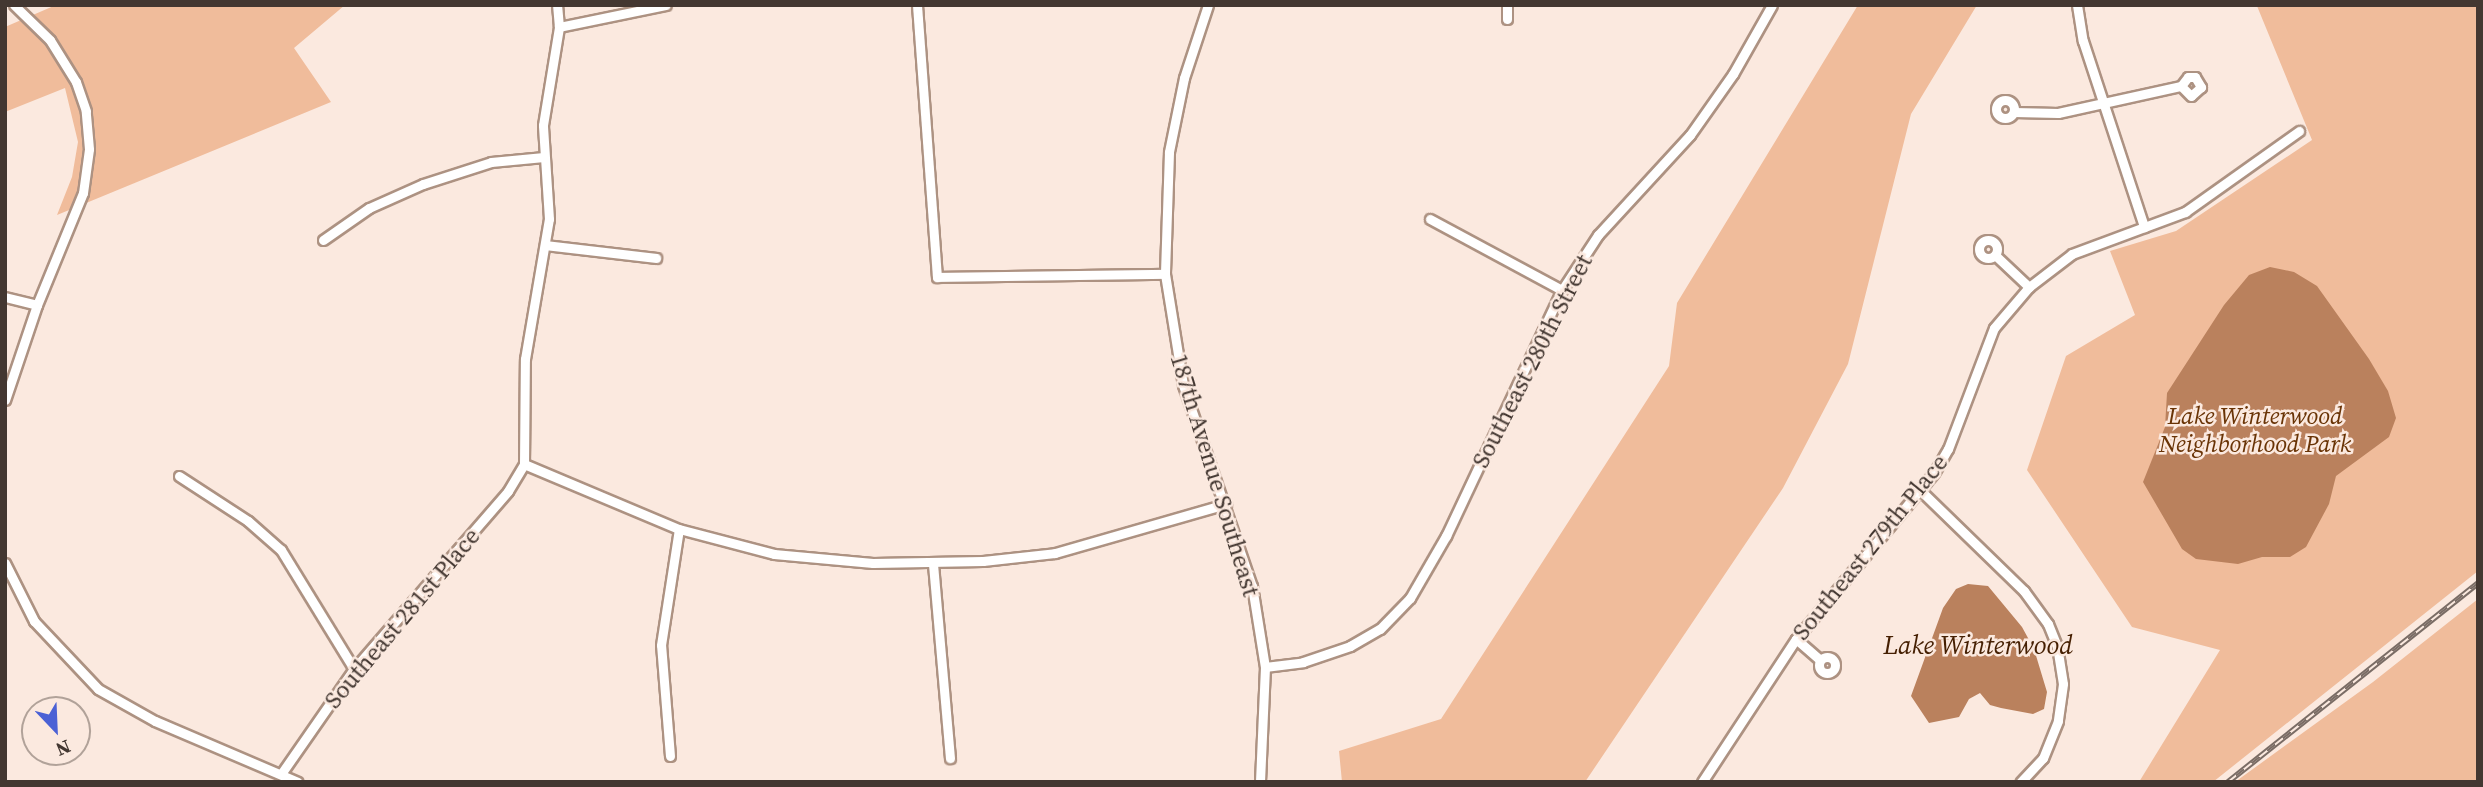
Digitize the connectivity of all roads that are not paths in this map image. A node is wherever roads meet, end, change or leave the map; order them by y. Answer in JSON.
{"nodes":[{"id":1,"x":14,"y":5,"type":"edge"},
{"id":2,"x":557,"y":5,"type":"edge"},
{"id":3,"x":666,"y":5,"type":"edge"},
{"id":4,"x":917,"y":5,"type":"edge"},
{"id":5,"x":1208,"y":5,"type":"edge"},
{"id":6,"x":1507,"y":5,"type":"edge"},
{"id":7,"x":1772,"y":5,"type":"edge"},
{"id":8,"x":2077,"y":5,"type":"edge"},
{"id":9,"x":1507,"y":19,"type":"dead end"},
{"id":10,"x":559,"y":27,"type":"junction"},
{"id":11,"x":2181,"y":86,"type":"dead end"},
{"id":12,"x":2104,"y":103,"type":"junction"},
{"id":13,"x":2014,"y":112,"type":"dead end"},
{"id":14,"x":2299,"y":131,"type":"dead end"},
{"id":15,"x":544,"y":157,"type":"junction"},
{"id":16,"x":1430,"y":219,"type":"dead end"},
{"id":17,"x":2144,"y":227,"type":"junction"},
{"id":18,"x":323,"y":240,"type":"dead end"},
{"id":19,"x":545,"y":245,"type":"junction"},
{"id":20,"x":1995,"y":255,"type":"dead end"},
{"id":21,"x":656,"y":258,"type":"dead end"},
{"id":22,"x":1165,"y":274,"type":"junction"},
{"id":23,"x":2029,"y":287,"type":"junction"},
{"id":24,"x":1562,"y":290,"type":"junction"},
{"id":25,"x":5,"y":298,"type":"edge"},
{"id":26,"x":37,"y":305,"type":"junction"},
{"id":27,"x":5,"y":400,"type":"edge"},
{"id":28,"x":524,"y":464,"type":"junction"},
{"id":29,"x":179,"y":477,"type":"dead end"},
{"id":30,"x":1920,"y":490,"type":"junction"},
{"id":31,"x":1226,"y":505,"type":"junction"},
{"id":32,"x":680,"y":529,"type":"junction"},
{"id":33,"x":5,"y":562,"type":"edge"},
{"id":34,"x":933,"y":564,"type":"junction"},
{"id":35,"x":1796,"y":639,"type":"junction"},
{"id":36,"x":1820,"y":660,"type":"dead end"},
{"id":37,"x":1265,"y":667,"type":"junction"},
{"id":38,"x":354,"y":669,"type":"junction"},
{"id":39,"x":670,"y":756,"type":"dead end"},
{"id":40,"x":950,"y":758,"type":"dead end"},
{"id":41,"x":281,"y":774,"type":"junction"},
{"id":42,"x":298,"y":782,"type":"edge"},
{"id":43,"x":1260,"y":782,"type":"edge"},
{"id":44,"x":1702,"y":782,"type":"edge"},
{"id":45,"x":2021,"y":782,"type":"edge"}],
"edges":[{"from":1,"to":26,"type":"street"},
{"from":2,"to":10,"type":"street"},
{"from":3,"to":10,"type":"street"},
{"from":4,"to":22,"type":"street"},
{"from":5,"to":22,"type":"street","name":"187th Avenue Southeast"},
{"from":6,"to":9,"type":"street"},
{"from":7,"to":24,"type":"street","name":"Southeast 280th Street"},
{"from":8,"to":12,"type":"street"},
{"from":10,"to":15,"type":"street"},
{"from":11,"to":12,"type":"street"},
{"from":12,"to":13,"type":"street"},
{"from":12,"to":17,"type":"street"},
{"from":14,"to":17,"type":"street","name":"Southeast 279th Place"},
{"from":15,"to":18,"type":"street"},
{"from":15,"to":19,"type":"street"},
{"from":16,"to":24,"type":"street"},
{"from":17,"to":23,"type":"street","name":"Southeast 279th Place"},
{"from":19,"to":21,"type":"street"},
{"from":19,"to":28,"type":"street"},
{"from":20,"to":23,"type":"street"},
{"from":22,"to":31,"type":"street","name":"187th Avenue Southeast"},
{"from":23,"to":30,"type":"street","name":"Southeast 279th Place"},
{"from":24,"to":37,"type":"street","name":"Southeast 280th Street"},
{"from":25,"to":26,"type":"street"},
{"from":26,"to":27,"type":"street"},
{"from":28,"to":32,"type":"street"},
{"from":28,"to":38,"type":"street","name":"Southeast 281st Place"},
{"from":29,"to":38,"type":"street"},
{"from":30,"to":35,"type":"street","name":"Southeast 279th Place"},
{"from":30,"to":45,"type":"street"},
{"from":31,"to":34,"type":"street"},
{"from":31,"to":37,"type":"street","name":"187th Avenue Southeast"},
{"from":32,"to":34,"type":"street"},
{"from":32,"to":39,"type":"street"},
{"from":33,"to":41,"type":"street"},
{"from":34,"to":40,"type":"street"},
{"from":35,"to":36,"type":"street"},
{"from":35,"to":44,"type":"street","name":"Southeast 279th Place"},
{"from":37,"to":43,"type":"street","name":"187th Avenue Southeast"},
{"from":38,"to":41,"type":"street","name":"Southeast 281st Place"},
{"from":41,"to":42,"type":"street"}]}
